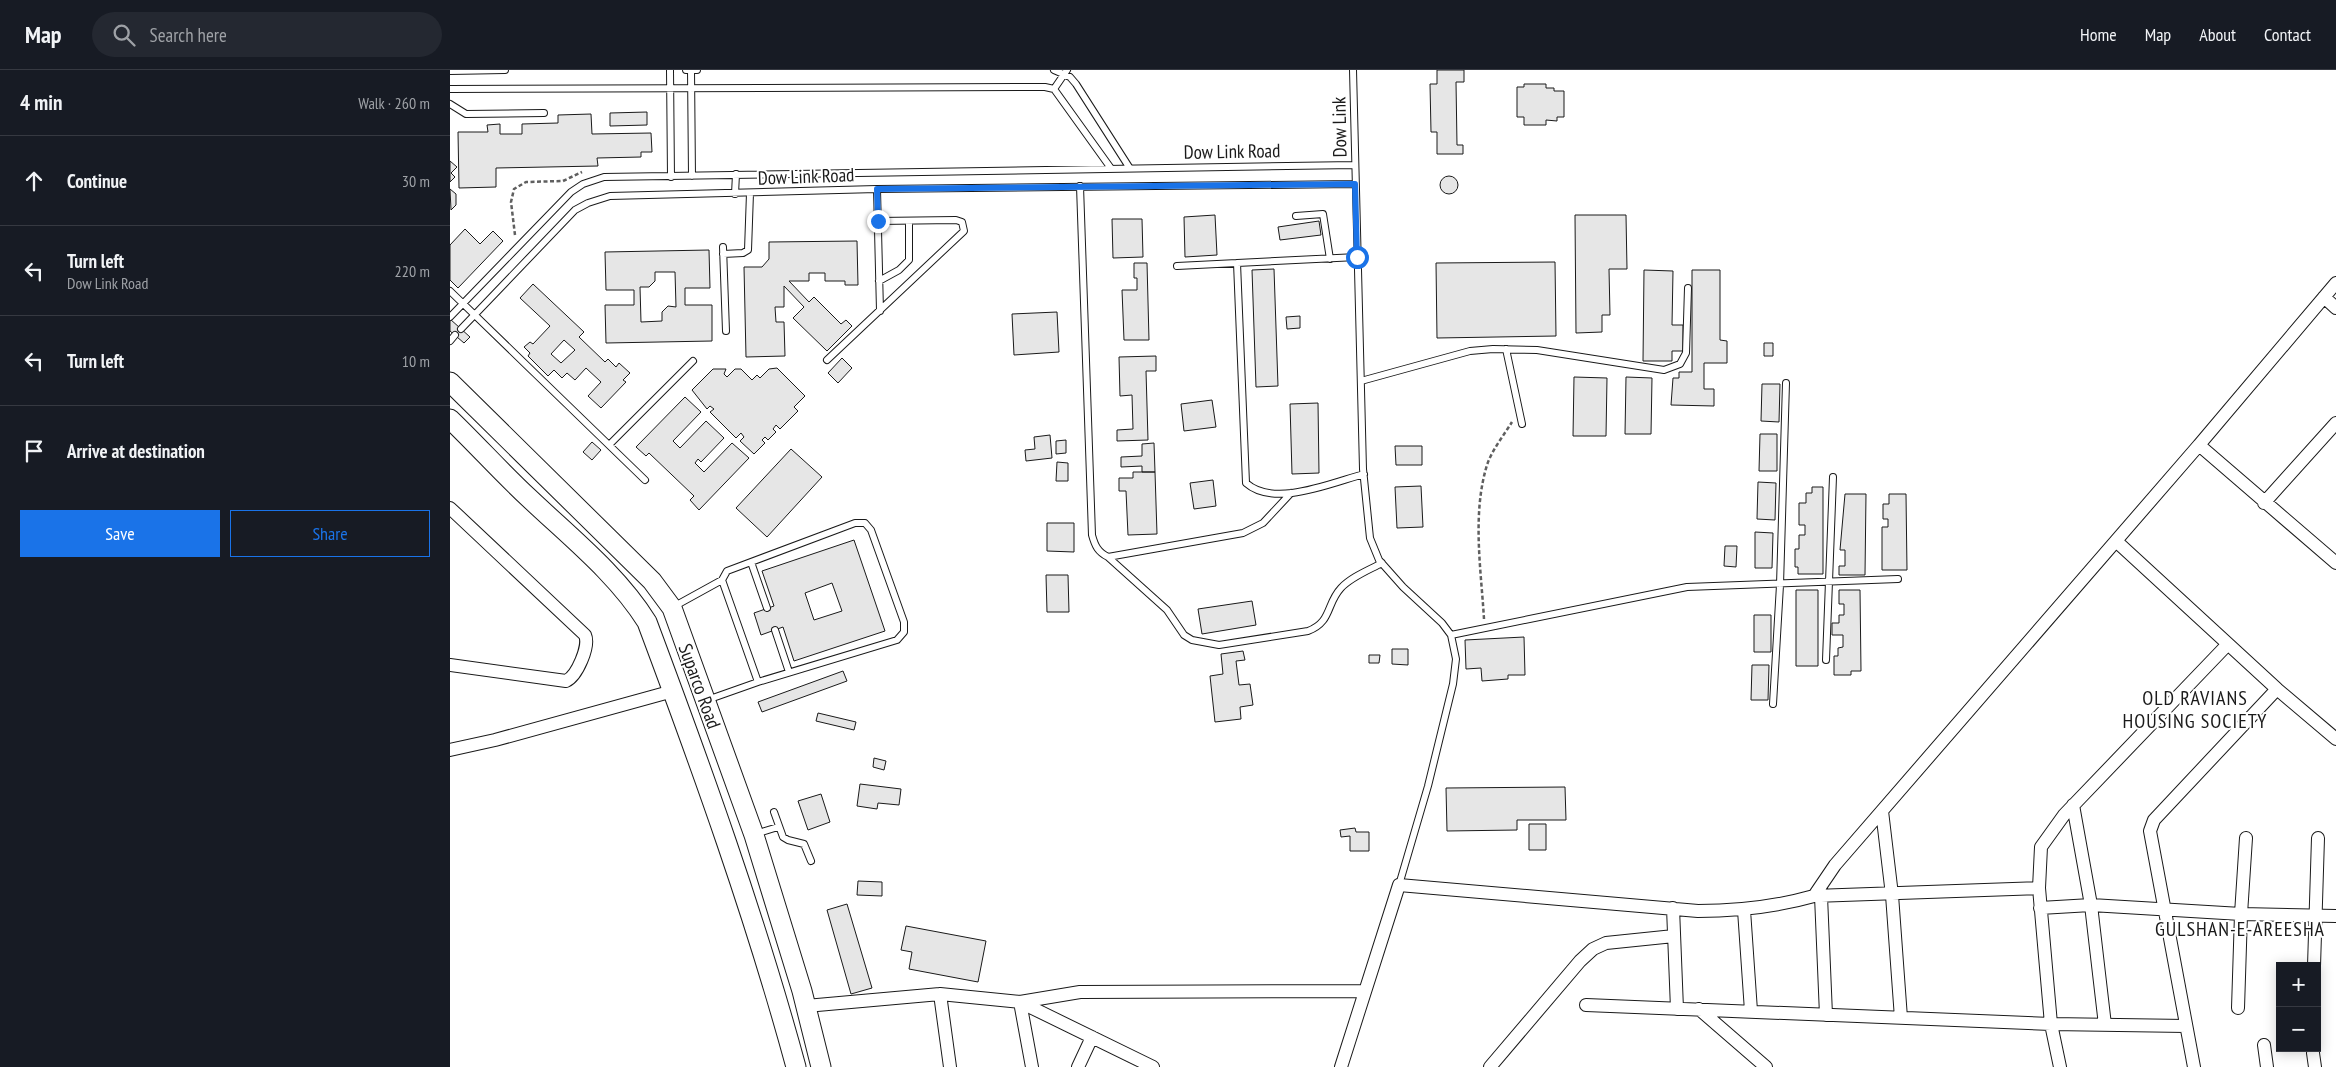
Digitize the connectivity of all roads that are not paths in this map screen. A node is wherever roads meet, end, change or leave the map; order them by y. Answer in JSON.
{"nodes":[{"id":1,"x":450,"y":70,"type":"edge"},
{"id":2,"x":505,"y":70,"type":"edge"},
{"id":3,"x":670,"y":70,"type":"edge"},
{"id":4,"x":686,"y":70,"type":"edge"},
{"id":5,"x":691,"y":70,"type":"edge"},
{"id":6,"x":697,"y":70,"type":"edge"},
{"id":7,"x":1054,"y":70,"type":"edge"},
{"id":8,"x":1353,"y":70,"type":"edge"},
{"id":9,"x":1066,"y":72,"type":"edge"},
{"id":10,"x":450,"y":89,"type":"edge"},
{"id":11,"x":670,"y":89,"type":"junction"},
{"id":12,"x":691,"y":89,"type":"junction"},
{"id":13,"x":1054,"y":89,"type":"junction"},
{"id":14,"x":450,"y":104,"type":"edge"},
{"id":15,"x":544,"y":113,"type":"dead end"},
{"id":16,"x":1355,"y":165,"type":"junction"},
{"id":17,"x":1129,"y":167,"type":"junction"},
{"id":18,"x":1110,"y":168,"type":"junction"},
{"id":19,"x":736,"y":174,"type":"junction"},
{"id":20,"x":692,"y":176,"type":"junction"},
{"id":21,"x":671,"y":177,"type":"junction"},
{"id":22,"x":1355,"y":184,"type":"junction"},
{"id":23,"x":1080,"y":186,"type":"junction"},
{"id":24,"x":877,"y":189,"type":"junction"},
{"id":25,"x":750,"y":193,"type":"junction"},
{"id":26,"x":735,"y":194,"type":"junction"},
{"id":27,"x":1296,"y":216,"type":"dead end"},
{"id":28,"x":878,"y":221,"type":"junction"},
{"id":29,"x":910,"y":221,"type":"junction"},
{"id":30,"x":1357,"y":257,"type":"junction"},
{"id":31,"x":1330,"y":259,"type":"junction"},
{"id":32,"x":1237,"y":263,"type":"junction"},
{"id":33,"x":1177,"y":266,"type":"dead end"},
{"id":34,"x":879,"y":282,"type":"junction"},
{"id":35,"x":2336,"y":283,"type":"edge"},
{"id":36,"x":1688,"y":288,"type":"dead end"},
{"id":37,"x":450,"y":291,"type":"edge"},
{"id":38,"x":2324,"y":297,"type":"junction"},
{"id":39,"x":463,"y":303,"type":"junction"},
{"id":40,"x":2336,"y":308,"type":"edge"},
{"id":41,"x":880,"y":311,"type":"junction"},
{"id":42,"x":475,"y":314,"type":"junction"},
{"id":43,"x":450,"y":317,"type":"edge"},
{"id":44,"x":461,"y":329,"type":"dead end"},
{"id":45,"x":726,"y":331,"type":"dead end"},
{"id":46,"x":1506,"y":349,"type":"junction"},
{"id":47,"x":827,"y":360,"type":"dead end"},
{"id":48,"x":693,"y":361,"type":"dead end"},
{"id":49,"x":1361,"y":381,"type":"junction"},
{"id":50,"x":450,"y":382,"type":"edge"},
{"id":51,"x":1786,"y":383,"type":"dead end"},
{"id":52,"x":2336,"y":423,"type":"edge"},
{"id":53,"x":1522,"y":424,"type":"dead end"},
{"id":54,"x":452,"y":426,"type":"edge"},
{"id":55,"x":609,"y":445,"type":"junction"},
{"id":56,"x":2199,"y":445,"type":"junction"},
{"id":57,"x":1364,"y":474,"type":"junction"},
{"id":58,"x":1833,"y":477,"type":"dead end"},
{"id":59,"x":645,"y":480,"type":"dead end"},
{"id":60,"x":1291,"y":493,"type":"junction"},
{"id":61,"x":2264,"y":503,"type":"junction"},
{"id":62,"x":450,"y":508,"type":"edge"},
{"id":63,"x":2116,"y":541,"type":"junction"},
{"id":64,"x":1108,"y":557,"type":"junction"},
{"id":65,"x":751,"y":562,"type":"junction"},
{"id":66,"x":1382,"y":563,"type":"junction"},
{"id":67,"x":2336,"y":563,"type":"edge"},
{"id":68,"x":1898,"y":579,"type":"dead end"},
{"id":69,"x":722,"y":580,"type":"junction"},
{"id":70,"x":1829,"y":582,"type":"junction"},
{"id":71,"x":1780,"y":585,"type":"junction"},
{"id":72,"x":672,"y":608,"type":"junction"},
{"id":73,"x":767,"y":608,"type":"dead end"},
{"id":74,"x":775,"y":630,"type":"dead end"},
{"id":75,"x":1451,"y":635,"type":"junction"},
{"id":76,"x":2228,"y":644,"type":"junction"},
{"id":77,"x":1826,"y":660,"type":"dead end"},
{"id":78,"x":450,"y":665,"type":"edge"},
{"id":79,"x":789,"y":672,"type":"junction"},
{"id":80,"x":758,"y":682,"type":"junction"},
{"id":81,"x":2277,"y":689,"type":"junction"},
{"id":82,"x":673,"y":691,"type":"junction"},
{"id":83,"x":706,"y":700,"type":"junction"},
{"id":84,"x":1773,"y":704,"type":"dead end"},
{"id":85,"x":2336,"y":739,"type":"edge"},
{"id":86,"x":450,"y":750,"type":"edge"},
{"id":87,"x":2073,"y":805,"type":"junction"},
{"id":88,"x":1882,"y":810,"type":"junction"},
{"id":89,"x":774,"y":812,"type":"dead end"},
{"id":90,"x":778,"y":827,"type":"junction"},
{"id":91,"x":754,"y":835,"type":"junction"},
{"id":92,"x":2246,"y":838,"type":"dead end"},
{"id":93,"x":2318,"y":838,"type":"dead end"},
{"id":94,"x":811,"y":861,"type":"dead end"},
{"id":95,"x":1399,"y":885,"type":"junction"},
{"id":96,"x":2039,"y":888,"type":"junction"},
{"id":97,"x":1892,"y":895,"type":"junction"},
{"id":98,"x":1818,"y":896,"type":"junction"},
{"id":99,"x":2091,"y":905,"type":"junction"},
{"id":100,"x":1674,"y":908,"type":"junction"},
{"id":101,"x":2040,"y":908,"type":"junction"},
{"id":102,"x":2164,"y":909,"type":"junction"},
{"id":103,"x":1744,"y":910,"type":"junction"},
{"id":104,"x":2241,"y":914,"type":"junction"},
{"id":105,"x":2314,"y":916,"type":"junction"},
{"id":106,"x":2336,"y":916,"type":"edge"},
{"id":107,"x":1674,"y":936,"type":"junction"},
{"id":108,"x":2314,"y":962,"type":"edge"},
{"id":109,"x":1365,"y":991,"type":"junction"},
{"id":110,"x":940,"y":994,"type":"junction"},
{"id":111,"x":777,"y":997,"type":"junction"},
{"id":112,"x":804,"y":998,"type":"junction"},
{"id":113,"x":1020,"y":1002,"type":"junction"},
{"id":114,"x":1586,"y":1005,"type":"dead end"},
{"id":115,"x":1676,"y":1008,"type":"junction"},
{"id":116,"x":2238,"y":1008,"type":"dead end"},
{"id":117,"x":1699,"y":1009,"type":"junction"},
{"id":118,"x":1751,"y":1011,"type":"junction"},
{"id":119,"x":1826,"y":1014,"type":"junction"},
{"id":120,"x":1901,"y":1018,"type":"junction"},
{"id":121,"x":2051,"y":1024,"type":"junction"},
{"id":122,"x":2105,"y":1025,"type":"junction"},
{"id":123,"x":2186,"y":1026,"type":"junction"},
{"id":124,"x":811,"y":1028,"type":"junction"},
{"id":125,"x":787,"y":1032,"type":"junction"},
{"id":126,"x":1092,"y":1037,"type":"junction"},
{"id":127,"x":2264,"y":1045,"type":"dead end"},
{"id":128,"x":2313,"y":1053,"type":"dead end"},
{"id":129,"x":796,"y":1067,"type":"edge"},
{"id":130,"x":821,"y":1067,"type":"edge"},
{"id":131,"x":950,"y":1067,"type":"edge"},
{"id":132,"x":1032,"y":1067,"type":"edge"},
{"id":133,"x":1078,"y":1067,"type":"edge"},
{"id":134,"x":1153,"y":1067,"type":"edge"},
{"id":135,"x":1341,"y":1067,"type":"edge"},
{"id":136,"x":1490,"y":1067,"type":"edge"},
{"id":137,"x":1766,"y":1067,"type":"edge"},
{"id":138,"x":2060,"y":1067,"type":"edge"},
{"id":139,"x":2194,"y":1067,"type":"edge"},
{"id":140,"x":2267,"y":1067,"type":"edge"},
{"id":141,"x":2315,"y":1067,"type":"edge"}],
"edges":[{"from":1,"to":2,"type":"lane"},
{"from":3,"to":11,"type":"lane"},
{"from":4,"to":5,"type":"lane"},
{"from":5,"to":6,"type":"lane"},
{"from":5,"to":12,"type":"lane"},
{"from":7,"to":9,"type":"lane"},
{"from":8,"to":16,"type":"lane","name":"Dow Link"},
{"from":9,"to":13,"type":"lane"},
{"from":9,"to":17,"type":"lane"},
{"from":10,"to":11,"type":"lane"},
{"from":11,"to":12,"type":"lane"},
{"from":11,"to":21,"type":"lane"},
{"from":12,"to":13,"type":"lane"},
{"from":12,"to":20,"type":"lane"},
{"from":13,"to":18,"type":"lane"},
{"from":14,"to":15,"type":"lane"},
{"from":16,"to":17,"type":"lane","name":"Dow Link Road"},
{"from":16,"to":22,"type":"lane","name":"Dow Link"},
{"from":17,"to":18,"type":"lane","name":"Dow Link Road"},
{"from":18,"to":19,"type":"lane","name":"Dow Link Road"},
{"from":19,"to":20,"type":"lane","name":"Dow Link Road"},
{"from":19,"to":26,"type":"lane"},
{"from":20,"to":21,"type":"lane","name":"Dow Link Road"},
{"from":21,"to":39,"type":"lane","name":"Dow Link Road"},
{"from":22,"to":23,"type":"lane","name":"Dow Link Road"},
{"from":22,"to":30,"type":"lane","name":"Dow Link"},
{"from":23,"to":24,"type":"lane","name":"Dow Link Road"},
{"from":23,"to":64,"type":"lane"},
{"from":24,"to":25,"type":"lane","name":"Dow Link Road"},
{"from":24,"to":28,"type":"lane"},
{"from":25,"to":26,"type":"lane","name":"Dow Link Road"},
{"from":25,"to":45,"type":"lane"},
{"from":26,"to":42,"type":"lane","name":"Dow Link Road"},
{"from":27,"to":31,"type":"lane"},
{"from":28,"to":29,"type":"lane"},
{"from":28,"to":34,"type":"lane"},
{"from":29,"to":34,"type":"lane"},
{"from":29,"to":41,"type":"lane"},
{"from":30,"to":31,"type":"lane"},
{"from":30,"to":49,"type":"lane","name":"Dow Link"},
{"from":31,"to":32,"type":"lane"},
{"from":32,"to":33,"type":"lane"},
{"from":32,"to":60,"type":"lane"},
{"from":34,"to":41,"type":"lane"},
{"from":35,"to":38,"type":"street"},
{"from":36,"to":46,"type":"lane"},
{"from":37,"to":39,"type":"lane"},
{"from":38,"to":40,"type":"street"},
{"from":38,"to":56,"type":"street"},
{"from":39,"to":42,"type":"lane"},
{"from":39,"to":43,"type":"lane","name":"Dow Link Road"},
{"from":41,"to":47,"type":"lane"},
{"from":42,"to":44,"type":"lane","name":"Dow Link Road"},
{"from":42,"to":55,"type":"lane"},
{"from":46,"to":49,"type":"lane"},
{"from":46,"to":53,"type":"lane"},
{"from":48,"to":55,"type":"lane"},
{"from":49,"to":57,"type":"lane","name":"Dow Link"},
{"from":50,"to":72,"type":"main road","name":"Suparco Road"},
{"from":51,"to":71,"type":"lane"},
{"from":52,"to":61,"type":"street"},
{"from":54,"to":82,"type":"main road","name":"Suparco Road"},
{"from":55,"to":59,"type":"lane"},
{"from":56,"to":61,"type":"street"},
{"from":56,"to":63,"type":"street"},
{"from":57,"to":60,"type":"lane"},
{"from":57,"to":66,"type":"lane","name":"Dow Link"},
{"from":58,"to":70,"type":"lane"},
{"from":60,"to":64,"type":"lane"},
{"from":61,"to":67,"type":"street"},
{"from":62,"to":78,"type":"street"},
{"from":63,"to":76,"type":"street"},
{"from":63,"to":88,"type":"street"},
{"from":64,"to":66,"type":"lane"},
{"from":65,"to":69,"type":"lane"},
{"from":65,"to":73,"type":"lane"},
{"from":65,"to":79,"type":"lane"},
{"from":66,"to":75,"type":"lane","name":"Dow Link"},
{"from":68,"to":70,"type":"lane"},
{"from":69,"to":72,"type":"lane"},
{"from":69,"to":80,"type":"lane"},
{"from":70,"to":71,"type":"lane"},
{"from":70,"to":77,"type":"lane"},
{"from":71,"to":75,"type":"lane"},
{"from":71,"to":84,"type":"lane"},
{"from":72,"to":83,"type":"main road","name":"Suparco Road"},
{"from":74,"to":79,"type":"lane"},
{"from":75,"to":95,"type":"lane"},
{"from":76,"to":81,"type":"street"},
{"from":76,"to":87,"type":"street"},
{"from":79,"to":80,"type":"lane"},
{"from":80,"to":83,"type":"lane"},
{"from":81,"to":85,"type":"street"},
{"from":81,"to":102,"type":"street"},
{"from":82,"to":86,"type":"street"},
{"from":82,"to":111,"type":"main road","name":"Suparco Road"},
{"from":83,"to":91,"type":"main road","name":"Suparco Road"},
{"from":87,"to":96,"type":"street"},
{"from":87,"to":99,"type":"street"},
{"from":88,"to":97,"type":"street"},
{"from":88,"to":98,"type":"street"},
{"from":89,"to":90,"type":"lane"},
{"from":90,"to":91,"type":"lane"},
{"from":90,"to":94,"type":"lane"},
{"from":91,"to":112,"type":"main road","name":"Suparco Road"},
{"from":92,"to":104,"type":"street"},
{"from":93,"to":105,"type":"street"},
{"from":95,"to":100,"type":"street"},
{"from":95,"to":109,"type":"street"},
{"from":96,"to":97,"type":"street"},
{"from":96,"to":101,"type":"street"},
{"from":97,"to":98,"type":"street"},
{"from":97,"to":120,"type":"street"},
{"from":98,"to":103,"type":"street"},
{"from":98,"to":119,"type":"street"},
{"from":99,"to":101,"type":"street"},
{"from":99,"to":102,"type":"street"},
{"from":99,"to":122,"type":"street"},
{"from":100,"to":103,"type":"street"},
{"from":100,"to":107,"type":"street"},
{"from":101,"to":121,"type":"street"},
{"from":102,"to":104,"type":"street"},
{"from":102,"to":123,"type":"street"},
{"from":103,"to":118,"type":"street"},
{"from":104,"to":105,"type":"street"},
{"from":104,"to":116,"type":"street"},
{"from":105,"to":106,"type":"street"},
{"from":105,"to":108,"type":"street"},
{"from":107,"to":115,"type":"street"},
{"from":107,"to":136,"type":"street"},
{"from":109,"to":113,"type":"street"},
{"from":109,"to":135,"type":"street"},
{"from":110,"to":112,"type":"street"},
{"from":110,"to":113,"type":"street"},
{"from":110,"to":131,"type":"street"},
{"from":111,"to":112,"type":"main road"},
{"from":111,"to":125,"type":"main road","name":"Suparco Road"},
{"from":112,"to":124,"type":"main road","name":"Suparco Road"},
{"from":113,"to":126,"type":"street"},
{"from":113,"to":132,"type":"street"},
{"from":114,"to":115,"type":"street"},
{"from":115,"to":117,"type":"street"},
{"from":117,"to":118,"type":"street"},
{"from":117,"to":137,"type":"street"},
{"from":118,"to":119,"type":"street"},
{"from":119,"to":120,"type":"street"},
{"from":120,"to":121,"type":"street"},
{"from":121,"to":122,"type":"street"},
{"from":121,"to":138,"type":"street"},
{"from":122,"to":123,"type":"street"},
{"from":123,"to":139,"type":"street"},
{"from":124,"to":125,"type":"main road"},
{"from":124,"to":130,"type":"main road","name":"Suparco Road"},
{"from":125,"to":129,"type":"main road","name":"Suparco Road"},
{"from":126,"to":133,"type":"street"},
{"from":126,"to":134,"type":"street"},
{"from":127,"to":140,"type":"street"},
{"from":128,"to":141,"type":"street"}]}
